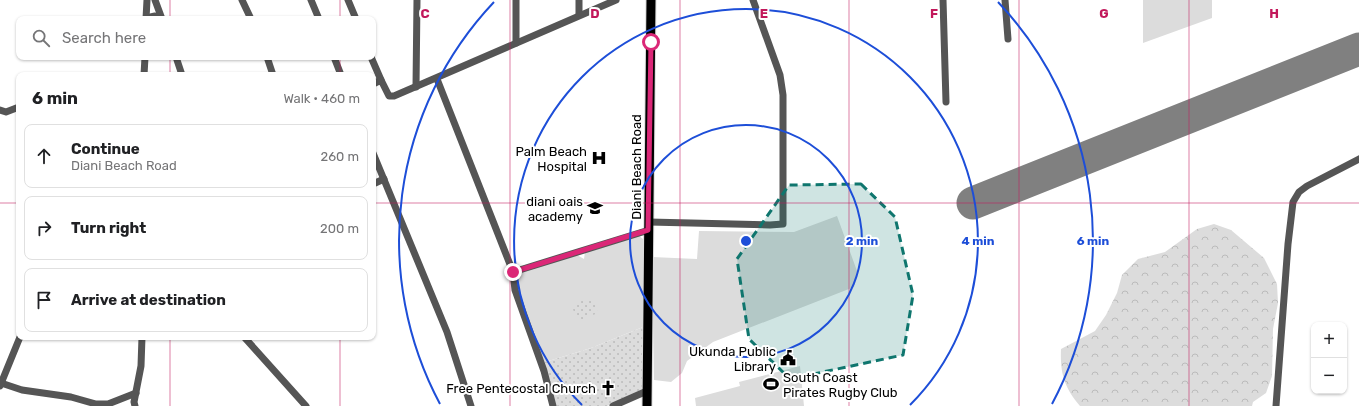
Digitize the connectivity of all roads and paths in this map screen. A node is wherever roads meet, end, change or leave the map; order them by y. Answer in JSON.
{"nodes":[{"id":1,"x":147,"y":0,"type":"edge"},
{"id":2,"x":155,"y":0,"type":"edge"},
{"id":3,"x":242,"y":0,"type":"edge"},
{"id":4,"x":311,"y":0,"type":"edge"},
{"id":5,"x":348,"y":0,"type":"edge"},
{"id":6,"x":418,"y":0,"type":"edge"},
{"id":7,"x":516,"y":0,"type":"edge"},
{"id":8,"x":579,"y":0,"type":"edge"},
{"id":9,"x":616,"y":0,"type":"edge"},
{"id":10,"x":651,"y":0,"type":"edge"},
{"id":11,"x":753,"y":0,"type":"edge"},
{"id":12,"x":943,"y":0,"type":"edge"},
{"id":13,"x":1005,"y":0,"type":"edge"},
{"id":14,"x":579,"y":15,"type":"junction"},
{"id":15,"x":146,"y":16,"type":"edge"},
{"id":16,"x":161,"y":16,"type":"edge"},
{"id":17,"x":250,"y":16,"type":"edge"},
{"id":18,"x":318,"y":16,"type":"edge"},
{"id":19,"x":355,"y":16,"type":"edge"},
{"id":20,"x":1008,"y":39,"type":"dead end"},
{"id":21,"x":516,"y":43,"type":"junction"},
{"id":22,"x":145,"y":60,"type":"edge"},
{"id":23,"x":177,"y":60,"type":"edge"},
{"id":24,"x":268,"y":60,"type":"edge"},
{"id":25,"x":335,"y":60,"type":"edge"},
{"id":26,"x":372,"y":60,"type":"edge"},
{"id":27,"x":144,"y":72,"type":"edge"},
{"id":28,"x":181,"y":72,"type":"edge"},
{"id":29,"x":272,"y":72,"type":"edge"},
{"id":30,"x":339,"y":72,"type":"edge"},
{"id":31,"x":437,"y":79,"type":"junction"},
{"id":32,"x":381,"y":80,"type":"junction"},
{"id":33,"x":376,"y":82,"type":"edge"},
{"id":34,"x":416,"y":87,"type":"junction"},
{"id":35,"x":946,"y":102,"type":"dead end"},
{"id":36,"x":16,"y":108,"type":"edge"},
{"id":37,"x":0,"y":110,"type":"edge"},
{"id":38,"x":1359,"y":159,"type":"edge"},
{"id":39,"x":376,"y":160,"type":"edge"},
{"id":40,"x":384,"y":179,"type":"junction"},
{"id":41,"x":376,"y":183,"type":"edge"},
{"id":42,"x":649,"y":226,"type":"junction"},
{"id":43,"x":513,"y":272,"type":"junction"},
{"id":44,"x":19,"y":340,"type":"edge"},
{"id":45,"x":142,"y":340,"type":"edge"},
{"id":46,"x":247,"y":340,"type":"edge"},
{"id":47,"x":0,"y":384,"type":"edge"},
{"id":48,"x":647,"y":391,"type":"junction"},
{"id":49,"x":136,"y":393,"type":"junction"},
{"id":50,"x":135,"y":406,"type":"edge"},
{"id":51,"x":306,"y":406,"type":"edge"},
{"id":52,"x":471,"y":406,"type":"edge"},
{"id":53,"x":553,"y":406,"type":"edge"},
{"id":54,"x":613,"y":406,"type":"edge"},
{"id":55,"x":647,"y":406,"type":"edge"},
{"id":56,"x":1276,"y":406,"type":"edge"}],
"edges":[{"from":1,"to":15,"type":"street"},
{"from":2,"to":16,"type":"street"},
{"from":3,"to":17,"type":"street"},
{"from":4,"to":18,"type":"street"},
{"from":5,"to":19,"type":"street"},
{"from":6,"to":34,"type":"street"},
{"from":7,"to":21,"type":"street"},
{"from":8,"to":14,"type":"street"},
{"from":9,"to":14,"type":"street"},
{"from":10,"to":42,"type":"main road","name":"Diani Beach Road"},
{"from":11,"to":42,"type":"street"},
{"from":12,"to":35,"type":"street"},
{"from":13,"to":20,"type":"street"},
{"from":14,"to":21,"type":"street"},
{"from":21,"to":31,"type":"street"},
{"from":22,"to":27,"type":"street"},
{"from":23,"to":28,"type":"street"},
{"from":24,"to":29,"type":"street"},
{"from":25,"to":30,"type":"street"},
{"from":26,"to":32,"type":"street"},
{"from":31,"to":34,"type":"street"},
{"from":31,"to":43,"type":"street"},
{"from":32,"to":33,"type":"street"},
{"from":32,"to":34,"type":"street"},
{"from":36,"to":37,"type":"street"},
{"from":38,"to":56,"type":"street"},
{"from":39,"to":40,"type":"street"},
{"from":40,"to":41,"type":"street"},
{"from":40,"to":52,"type":"street"},
{"from":42,"to":43,"type":"street"},
{"from":42,"to":48,"type":"main road","name":"Diani Beach Road"},
{"from":43,"to":53,"type":"street"},
{"from":44,"to":47,"type":"street"},
{"from":45,"to":49,"type":"street"},
{"from":46,"to":51,"type":"street"},
{"from":47,"to":49,"type":"street"},
{"from":48,"to":54,"type":"street"},
{"from":48,"to":55,"type":"main road","name":"Diani Beach Road"},
{"from":49,"to":50,"type":"street"}]}
